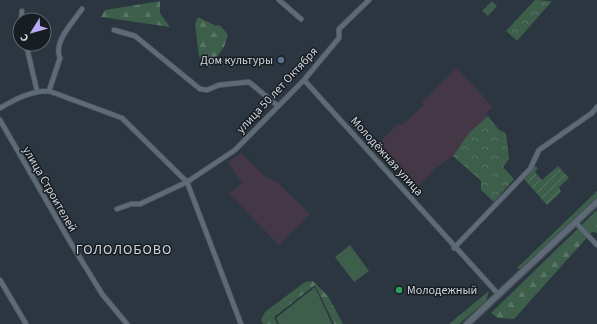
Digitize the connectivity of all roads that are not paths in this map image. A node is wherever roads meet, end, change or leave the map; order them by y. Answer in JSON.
{"nodes":[{"id":1,"x":279,"y":0,"type":"edge"},
{"id":2,"x":369,"y":0,"type":"edge"},
{"id":3,"x":82,"y":10,"type":"dead end"},
{"id":4,"x":301,"y":20,"type":"dead end"},
{"id":5,"x":114,"y":30,"type":"dead end"},
{"id":6,"x":28,"y":52,"type":"edge"},
{"id":7,"x":304,"y":80,"type":"junction"},
{"id":8,"x":37,"y":91,"type":"junction"},
{"id":9,"x":49,"y":91,"type":"junction"},
{"id":10,"x":278,"y":106,"type":"junction"},
{"id":11,"x":597,"y":107,"type":"edge"},
{"id":12,"x":0,"y":108,"type":"edge"},
{"id":13,"x":0,"y":120,"type":"edge"},
{"id":14,"x":187,"y":182,"type":"junction"},
{"id":15,"x":597,"y":202,"type":"edge"},
{"id":16,"x":117,"y":209,"type":"dead end"},
{"id":17,"x":576,"y":223,"type":"junction"},
{"id":18,"x":597,"y":245,"type":"edge"},
{"id":19,"x":454,"y":248,"type":"junction"},
{"id":20,"x":0,"y":280,"type":"edge"},
{"id":21,"x":499,"y":295,"type":"junction"},
{"id":22,"x":26,"y":324,"type":"edge"},
{"id":23,"x":127,"y":324,"type":"edge"},
{"id":24,"x":241,"y":324,"type":"edge"},
{"id":25,"x":467,"y":324,"type":"edge"}],
"edges":[{"from":1,"to":4,"type":"street"},
{"from":2,"to":7,"type":"street","name":"улица 50 лет Октября"},
{"from":3,"to":9,"type":"street"},
{"from":5,"to":10,"type":"street"},
{"from":6,"to":8,"type":"street"},
{"from":7,"to":10,"type":"street","name":"улица 50 лет Октября"},
{"from":7,"to":19,"type":"street","name":"Молодёжная улица"},
{"from":8,"to":9,"type":"street"},
{"from":8,"to":12,"type":"street"},
{"from":9,"to":14,"type":"street"},
{"from":10,"to":14,"type":"street","name":"улица 50 лет Октября"},
{"from":11,"to":19,"type":"street"},
{"from":13,"to":23,"type":"street","name":"улица Строителей"},
{"from":14,"to":16,"type":"street","name":"улица 50 лет Октября"},
{"from":14,"to":24,"type":"street"},
{"from":15,"to":17,"type":"street"},
{"from":17,"to":18,"type":"street"},
{"from":17,"to":21,"type":"street"},
{"from":19,"to":21,"type":"street","name":"Молодёжная улица"},
{"from":20,"to":22,"type":"street"},
{"from":21,"to":25,"type":"street"}]}
